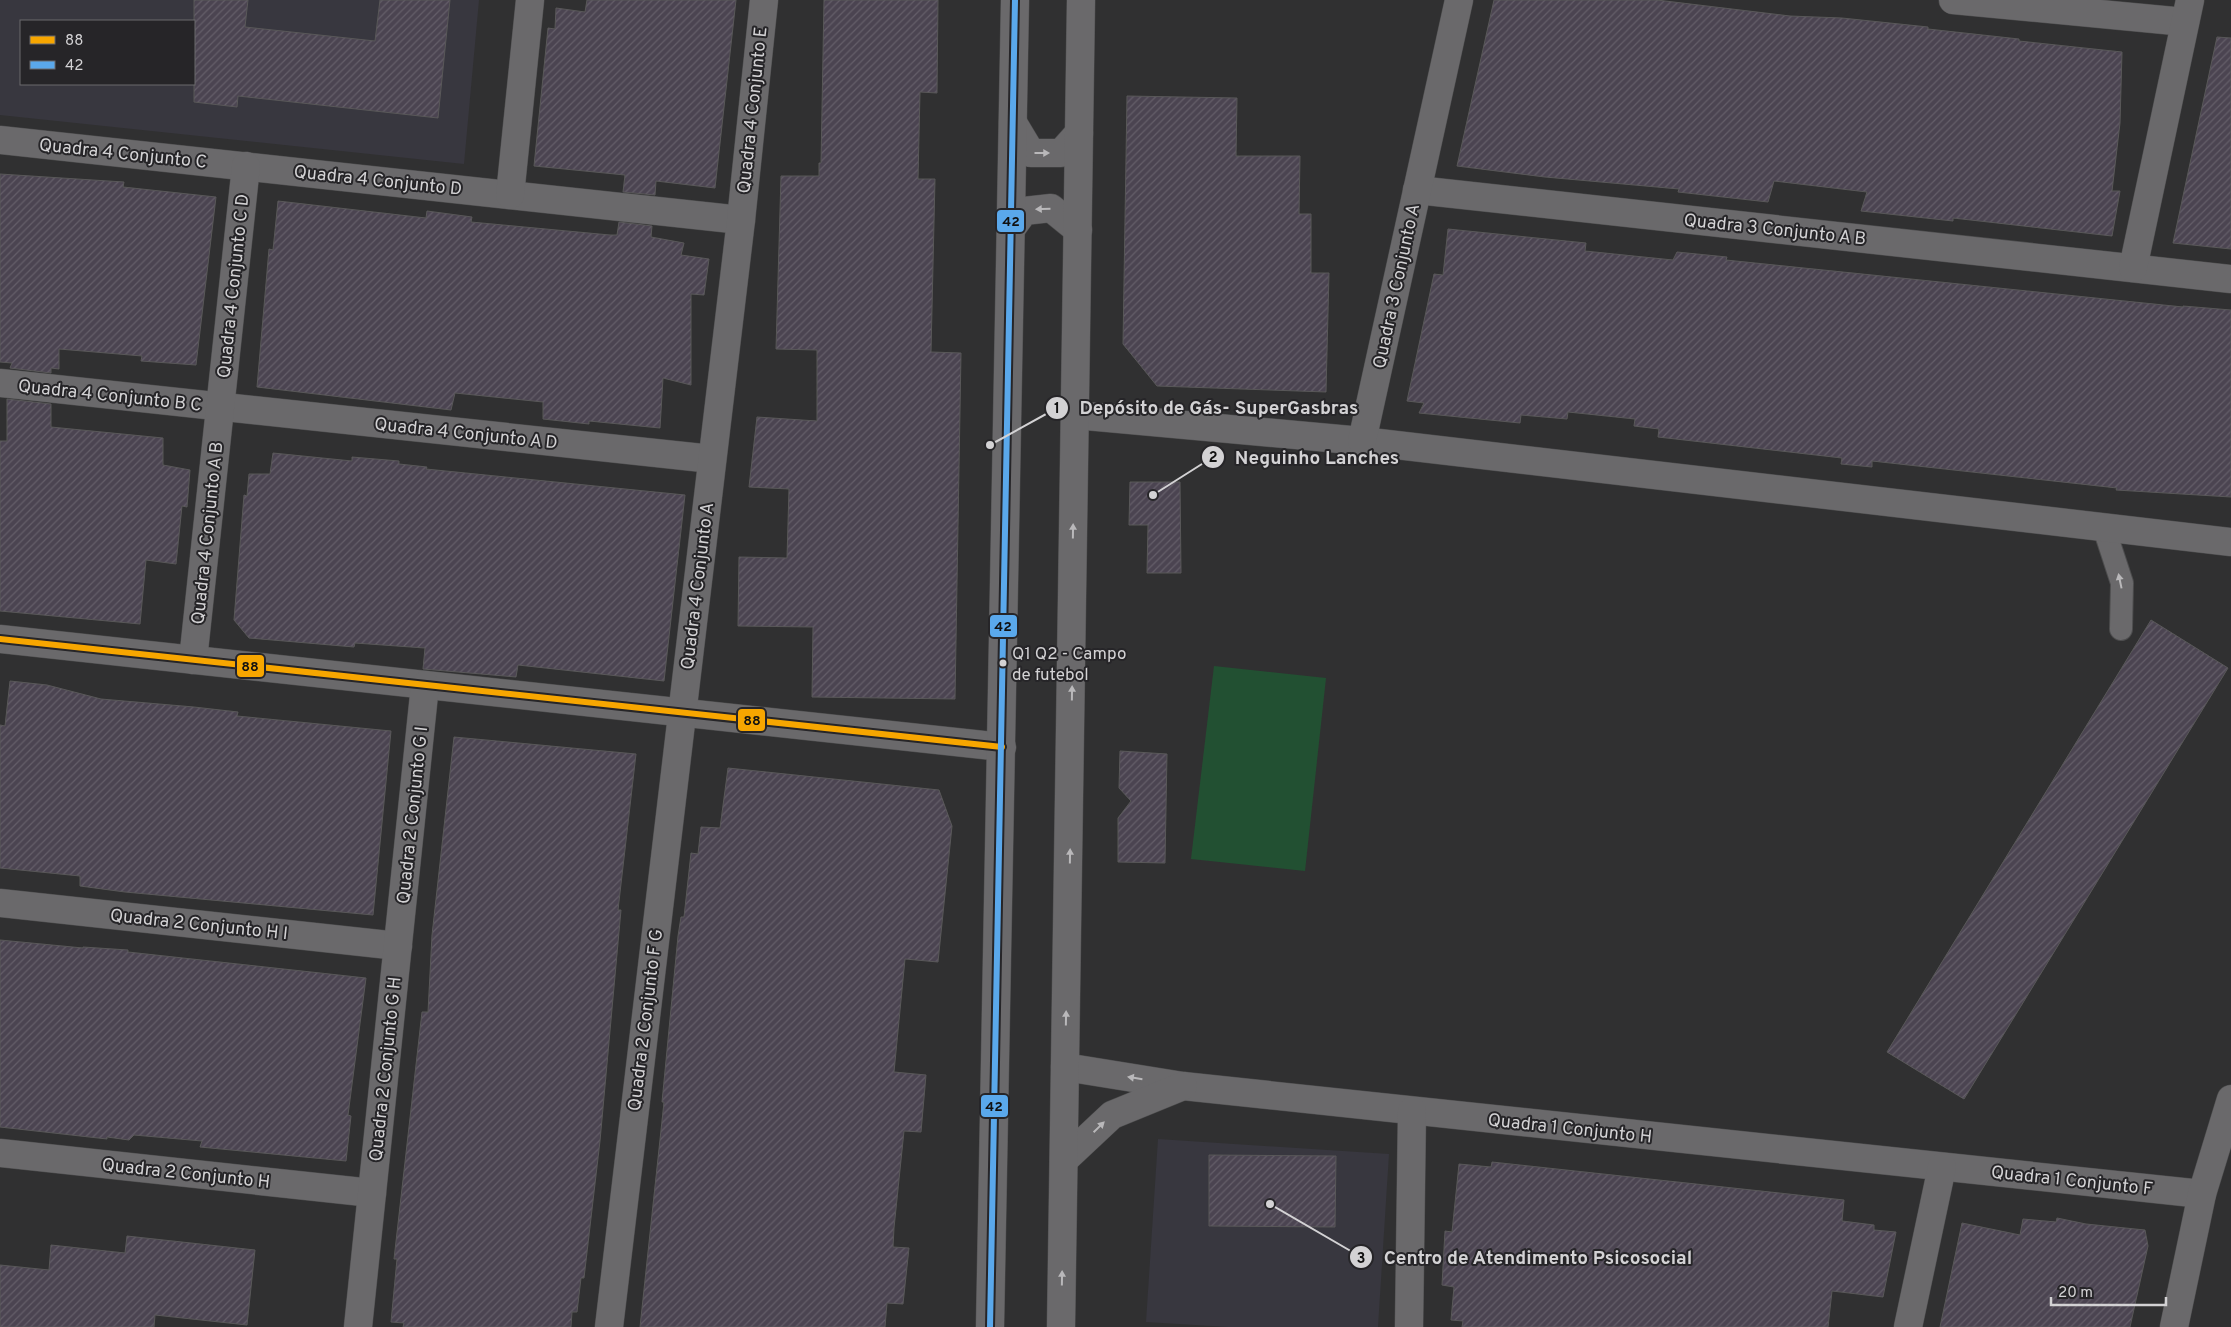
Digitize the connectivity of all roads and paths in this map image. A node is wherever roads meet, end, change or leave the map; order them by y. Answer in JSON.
{"nodes":[{"id":1,"x":530,"y":0,"type":"edge"},
{"id":2,"x":764,"y":0,"type":"edge"},
{"id":3,"x":1015,"y":0,"type":"edge"},
{"id":4,"x":1081,"y":0,"type":"edge"},
{"id":5,"x":1459,"y":0,"type":"edge"},
{"id":6,"x":1953,"y":0,"type":"edge"},
{"id":7,"x":2187,"y":11,"type":"edge"},
{"id":8,"x":1013,"y":123,"type":"junction"},
{"id":9,"x":1079,"y":133,"type":"junction"},
{"id":10,"x":0,"y":140,"type":"edge"},
{"id":11,"x":246,"y":166,"type":"junction"},
{"id":12,"x":1417,"y":190,"type":"junction"},
{"id":13,"x":510,"y":195,"type":"junction"},
{"id":14,"x":741,"y":220,"type":"junction"},
{"id":15,"x":1011,"y":229,"type":"junction"},
{"id":16,"x":1078,"y":230,"type":"junction"},
{"id":17,"x":2133,"y":268,"type":"junction"},
{"id":18,"x":2231,"y":279,"type":"edge"},
{"id":19,"x":0,"y":383,"type":"edge"},
{"id":20,"x":221,"y":407,"type":"junction"},
{"id":21,"x":1075,"y":415,"type":"junction"},
{"id":22,"x":1362,"y":441,"type":"junction"},
{"id":23,"x":712,"y":459,"type":"junction"},
{"id":24,"x":2104,"y":528,"type":"junction"},
{"id":25,"x":2231,"y":542,"type":"edge"},
{"id":26,"x":2121,"y":629,"type":"dead end"},
{"id":27,"x":0,"y":639,"type":"edge"},
{"id":28,"x":193,"y":660,"type":"junction"},
{"id":29,"x":425,"y":685,"type":"junction"},
{"id":30,"x":682,"y":713,"type":"junction"},
{"id":31,"x":1002,"y":747,"type":"junction"},
{"id":32,"x":0,"y":903,"type":"edge"},
{"id":33,"x":398,"y":946,"type":"junction"},
{"id":34,"x":1065,"y":1067,"type":"junction"},
{"id":35,"x":1183,"y":1086,"type":"junction"},
{"id":36,"x":2231,"y":1099,"type":"edge"},
{"id":37,"x":1412,"y":1111,"type":"junction"},
{"id":38,"x":0,"y":1153,"type":"edge"},
{"id":39,"x":1064,"y":1160,"type":"junction"},
{"id":40,"x":1942,"y":1167,"type":"junction"},
{"id":41,"x":372,"y":1193,"type":"junction"},
{"id":42,"x":2202,"y":1194,"type":"junction"},
{"id":43,"x":358,"y":1327,"type":"edge"},
{"id":44,"x":609,"y":1327,"type":"edge"},
{"id":45,"x":990,"y":1327,"type":"edge"},
{"id":46,"x":1062,"y":1327,"type":"edge"},
{"id":47,"x":1409,"y":1327,"type":"edge"},
{"id":48,"x":1908,"y":1327,"type":"edge"},
{"id":49,"x":2174,"y":1327,"type":"edge"}],
"edges":[{"from":1,"to":13,"type":"street"},
{"from":2,"to":14,"type":"street","name":"Quadra 4 Conjunto E"},
{"from":3,"to":8,"type":"street"},
{"from":4,"to":9,"type":"street"},
{"from":5,"to":12,"type":"street","name":"Quadra 3 Conjunto A"},
{"from":6,"to":7,"type":"street"},
{"from":7,"to":17,"type":"street"},
{"from":8,"to":9,"type":"street","one_way":true},
{"from":8,"to":15,"type":"street"},
{"from":9,"to":16,"type":"street"},
{"from":10,"to":11,"type":"street","name":"Quadra 4 Conjunto C"},
{"from":11,"to":13,"type":"street","name":"Quadra 4 Conjunto D"},
{"from":11,"to":20,"type":"street","name":"Quadra 4 Conjunto C D"},
{"from":12,"to":17,"type":"street","name":"Quadra 3 Conjunto A B"},
{"from":12,"to":22,"type":"street","name":"Quadra 3 Conjunto A"},
{"from":13,"to":14,"type":"street","name":"Quadra 4 Conjunto D"},
{"from":14,"to":23,"type":"street"},
{"from":16,"to":15,"type":"street","one_way":true},
{"from":15,"to":31,"type":"street"},
{"from":16,"to":21,"type":"street"},
{"from":17,"to":18,"type":"street","name":"Quadra 3 Conjunto A B"},
{"from":19,"to":20,"type":"street","name":"Quadra 4 Conjunto B C"},
{"from":20,"to":23,"type":"street","name":"Quadra 4 Conjunto A D"},
{"from":20,"to":28,"type":"street","name":"Quadra 4 Conjunto A B"},
{"from":21,"to":22,"type":"street"},
{"from":34,"to":21,"type":"street","one_way":true},
{"from":22,"to":24,"type":"street"},
{"from":23,"to":30,"type":"street","name":"Quadra 4 Conjunto A"},
{"from":24,"to":25,"type":"street"},
{"from":26,"to":24,"type":"lane","one_way":true},
{"from":27,"to":28,"type":"street"},
{"from":28,"to":29,"type":"street"},
{"from":29,"to":30,"type":"street"},
{"from":29,"to":33,"type":"street","name":"Quadra 2 Conjunto G I"},
{"from":30,"to":31,"type":"street"},
{"from":30,"to":44,"type":"street","name":"Quadra 2 Conjunto F G"},
{"from":31,"to":45,"type":"street"},
{"from":32,"to":33,"type":"street","name":"Quadra 2 Conjunto H I"},
{"from":33,"to":41,"type":"street","name":"Quadra 2 Conjunto G H"},
{"from":35,"to":34,"type":"street","name":"Quadra 1 Conjunto H","one_way":true},
{"from":34,"to":39,"type":"street"},
{"from":35,"to":37,"type":"street","name":"Quadra 1 Conjunto H"},
{"from":39,"to":35,"type":"street","one_way":true},
{"from":36,"to":42,"type":"street"},
{"from":37,"to":40,"type":"street","name":"Quadra 1 Conjunto H"},
{"from":37,"to":47,"type":"street"},
{"from":38,"to":41,"type":"street","name":"Quadra 2 Conjunto H"},
{"from":46,"to":39,"type":"street","one_way":true},
{"from":40,"to":42,"type":"street","name":"Quadra 1 Conjunto F"},
{"from":40,"to":48,"type":"street"},
{"from":41,"to":43,"type":"street","name":"Quadra 2 Conjunto G H"},
{"from":42,"to":49,"type":"street"}]}
